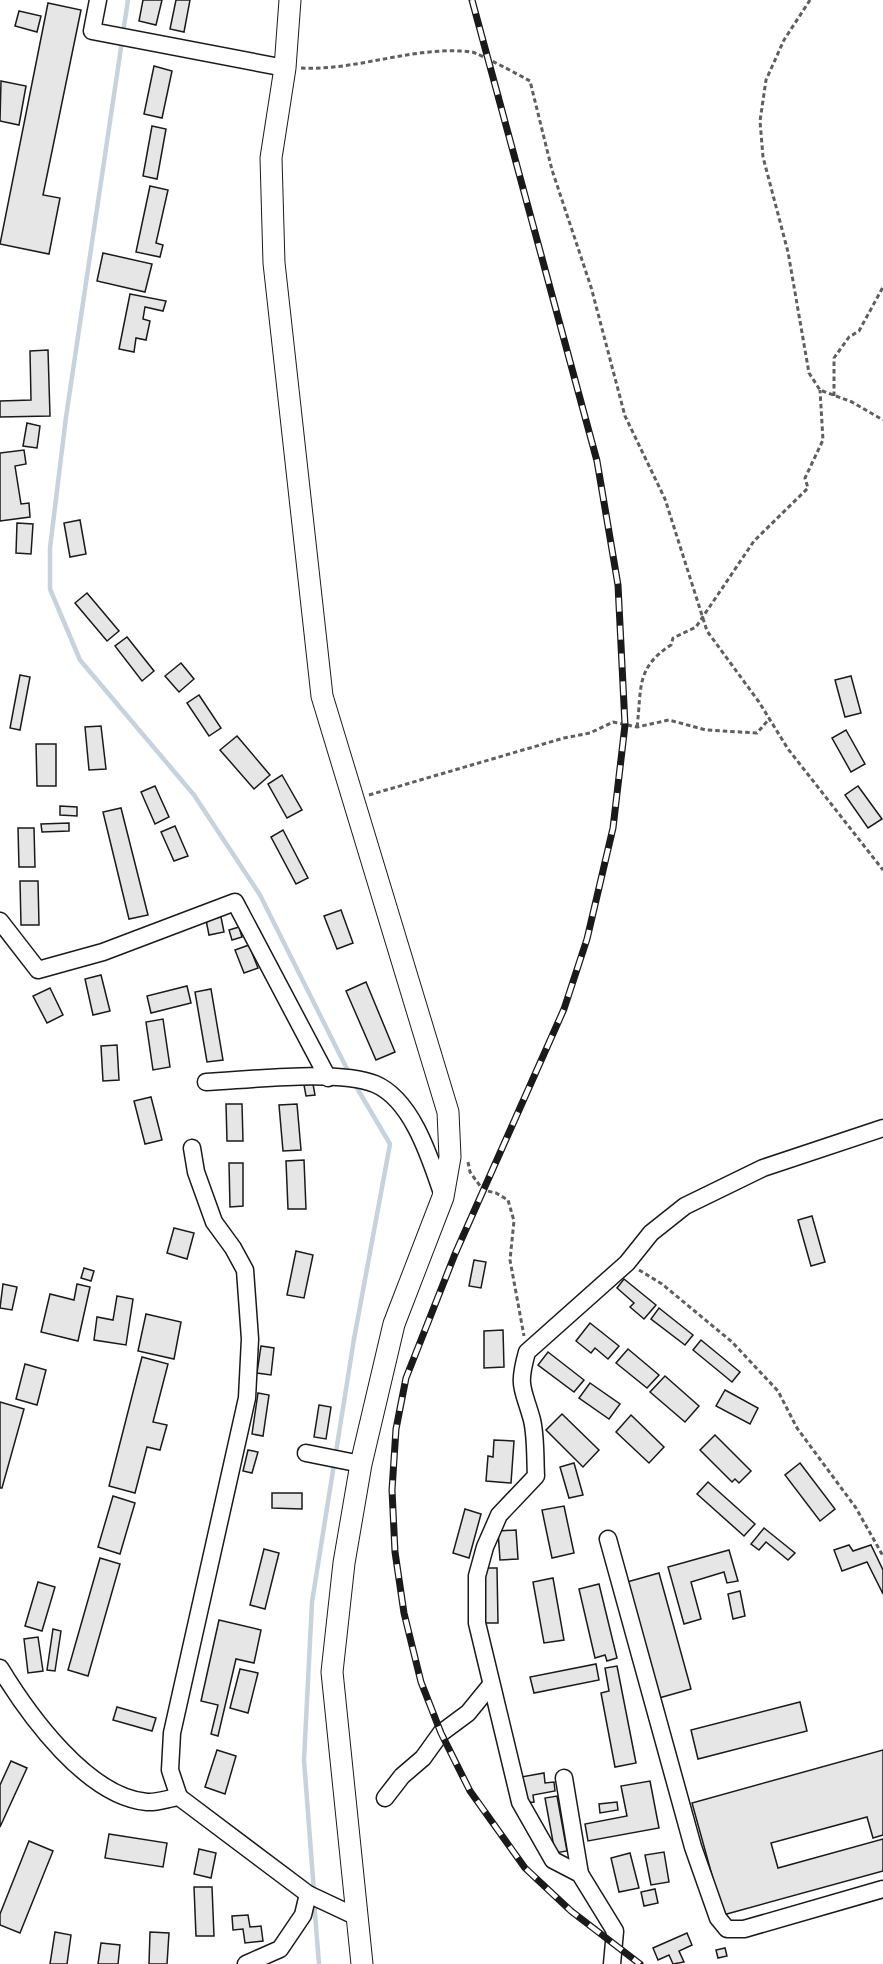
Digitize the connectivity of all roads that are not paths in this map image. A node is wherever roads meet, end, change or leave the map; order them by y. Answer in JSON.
{"nodes":[{"id":1,"x":98,"y":0,"type":"edge"},
{"id":2,"x":290,"y":0,"type":"edge"},
{"id":3,"x":285,"y":68,"type":"junction"},
{"id":4,"x":0,"y":921,"type":"edge"},
{"id":5,"x":328,"y":1078,"type":"junction"},
{"id":6,"x":206,"y":1082,"type":"dead end"},
{"id":7,"x":883,"y":1128,"type":"edge"},
{"id":8,"x":192,"y":1148,"type":"dead end"},
{"id":9,"x":443,"y":1197,"type":"junction"},
{"id":10,"x":306,"y":1453,"type":"dead end"},
{"id":11,"x":355,"y":1462,"type":"junction"},
{"id":12,"x":608,"y":1539,"type":"dead end"},
{"id":13,"x":0,"y":1668,"type":"edge"},
{"id":14,"x":490,"y":1686,"type":"junction"},
{"id":15,"x":564,"y":1778,"type":"dead end"},
{"id":16,"x":179,"y":1797,"type":"junction"},
{"id":17,"x":385,"y":1798,"type":"dead end"},
{"id":18,"x":580,"y":1874,"type":"junction"},
{"id":19,"x":883,"y":1889,"type":"edge"},
{"id":20,"x":308,"y":1894,"type":"junction"},
{"id":21,"x":347,"y":1913,"type":"junction"},
{"id":22,"x":246,"y":1964,"type":"edge"},
{"id":23,"x":362,"y":1964,"type":"edge"},
{"id":24,"x":612,"y":1964,"type":"edge"}],
"edges":[{"from":1,"to":3,"type":"street"},
{"from":2,"to":3,"type":"main road"},
{"from":3,"to":9,"type":"main road"},
{"from":4,"to":5,"type":"street"},
{"from":5,"to":6,"type":"street"},
{"from":5,"to":9,"type":"street"},
{"from":7,"to":14,"type":"street"},
{"from":8,"to":16,"type":"street"},
{"from":9,"to":11,"type":"main road"},
{"from":10,"to":11,"type":"street"},
{"from":11,"to":21,"type":"main road"},
{"from":12,"to":19,"type":"street"},
{"from":13,"to":16,"type":"street"},
{"from":14,"to":17,"type":"street"},
{"from":14,"to":18,"type":"street"},
{"from":15,"to":18,"type":"street"},
{"from":16,"to":20,"type":"street"},
{"from":18,"to":24,"type":"street"},
{"from":20,"to":21,"type":"street"},
{"from":20,"to":22,"type":"street"},
{"from":21,"to":23,"type":"main road"}]}
